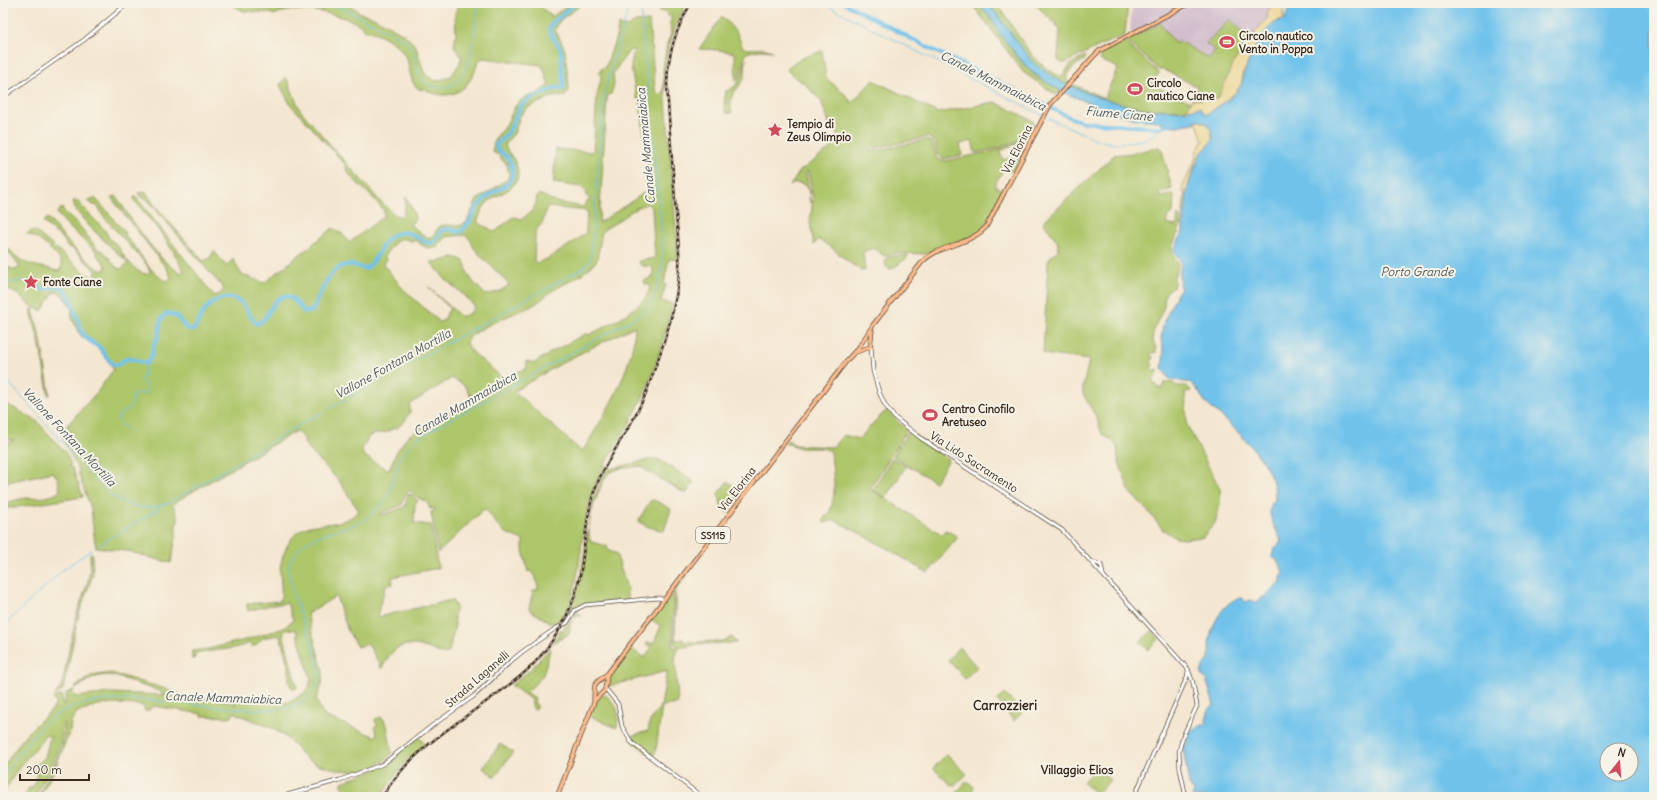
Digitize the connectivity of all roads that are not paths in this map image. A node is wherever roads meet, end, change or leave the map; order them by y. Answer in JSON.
{"nodes":[{"id":1,"x":128,"y":3,"type":"edge"},
{"id":2,"x":1190,"y":3,"type":"edge"},
{"id":3,"x":3,"y":97,"type":"edge"},
{"id":4,"x":878,"y":320,"type":"junction"},
{"id":5,"x":863,"y":342,"type":"junction"},
{"id":6,"x":871,"y":344,"type":"junction"},
{"id":7,"x":865,"y":349,"type":"junction"},
{"id":8,"x":853,"y":354,"type":"junction"},
{"id":9,"x":873,"y":361,"type":"junction"},
{"id":10,"x":1090,"y":561,"type":"junction"},
{"id":11,"x":1101,"y":566,"type":"junction"},
{"id":12,"x":1098,"y":568,"type":"junction"},
{"id":13,"x":1104,"y":576,"type":"junction"},
{"id":14,"x":663,"y":600,"type":"junction"},
{"id":15,"x":1188,"y":670,"type":"junction"},
{"id":16,"x":608,"y":673,"type":"junction"},
{"id":17,"x":1191,"y":676,"type":"junction"},
{"id":18,"x":1187,"y":677,"type":"junction"},
{"id":19,"x":599,"y":682,"type":"junction"},
{"id":20,"x":1186,"y":683,"type":"junction"},
{"id":21,"x":1193,"y":683,"type":"junction"},
{"id":22,"x":605,"y":687,"type":"junction"},
{"id":23,"x":1182,"y":687,"type":"junction"},
{"id":24,"x":595,"y":690,"type":"junction"},
{"id":25,"x":601,"y":693,"type":"junction"},
{"id":26,"x":613,"y":699,"type":"junction"},
{"id":27,"x":594,"y":702,"type":"junction"},
{"id":28,"x":280,"y":797,"type":"edge"},
{"id":29,"x":557,"y":797,"type":"edge"},
{"id":30,"x":702,"y":797,"type":"edge"},
{"id":31,"x":1134,"y":797,"type":"edge"},
{"id":32,"x":1186,"y":797,"type":"edge"}],
"edges":[{"from":1,"to":3,"type":"street"},
{"from":2,"to":4,"type":"main road","name":"Via Elorina"},
{"from":4,"to":5,"type":"main road","name":"Via Elorina"},
{"from":4,"to":6,"type":"main road"},
{"from":5,"to":6,"type":"main road"},
{"from":5,"to":7,"type":"main road"},
{"from":5,"to":8,"type":"main road","name":"Via Elorina"},
{"from":6,"to":7,"type":"main road"},
{"from":6,"to":9,"type":"street","name":"Via Lido Sacramento"},
{"from":7,"to":8,"type":"main road"},
{"from":7,"to":9,"type":"street"},
{"from":8,"to":14,"type":"main road","name":"Via Elorina","number":"SS115"},
{"from":9,"to":10,"type":"street","name":"Via Lido Sacramento"},
{"from":10,"to":11,"type":"street"},
{"from":10,"to":12,"type":"street","name":"Via Lido Sacramento"},
{"from":11,"to":12,"type":"street"},
{"from":11,"to":13,"type":"street"},
{"from":12,"to":13,"type":"street","name":"Via Lido Sacramento"},
{"from":13,"to":15,"type":"street"},
{"from":14,"to":16,"type":"main road","name":"Via Elorina","number":"SS115"},
{"from":14,"to":28,"type":"street","name":"Strada Laganelli"},
{"from":15,"to":17,"type":"street"},
{"from":15,"to":18,"type":"street"},
{"from":16,"to":19,"type":"main road"},
{"from":16,"to":22,"type":"main road"},
{"from":17,"to":18,"type":"street"},
{"from":17,"to":20,"type":"street"},
{"from":17,"to":21,"type":"street"},
{"from":18,"to":23,"type":"street"},
{"from":19,"to":22,"type":"main road"},
{"from":19,"to":24,"type":"main road"},
{"from":20,"to":21,"type":"street"},
{"from":20,"to":23,"type":"street"},
{"from":21,"to":32,"type":"street"},
{"from":22,"to":25,"type":"main road"},
{"from":22,"to":26,"type":"street"},
{"from":23,"to":31,"type":"street"},
{"from":24,"to":25,"type":"main road"},
{"from":24,"to":27,"type":"main road"},
{"from":25,"to":26,"type":"street"},
{"from":25,"to":27,"type":"main road"},
{"from":26,"to":30,"type":"street"},
{"from":27,"to":29,"type":"main road"}]}
